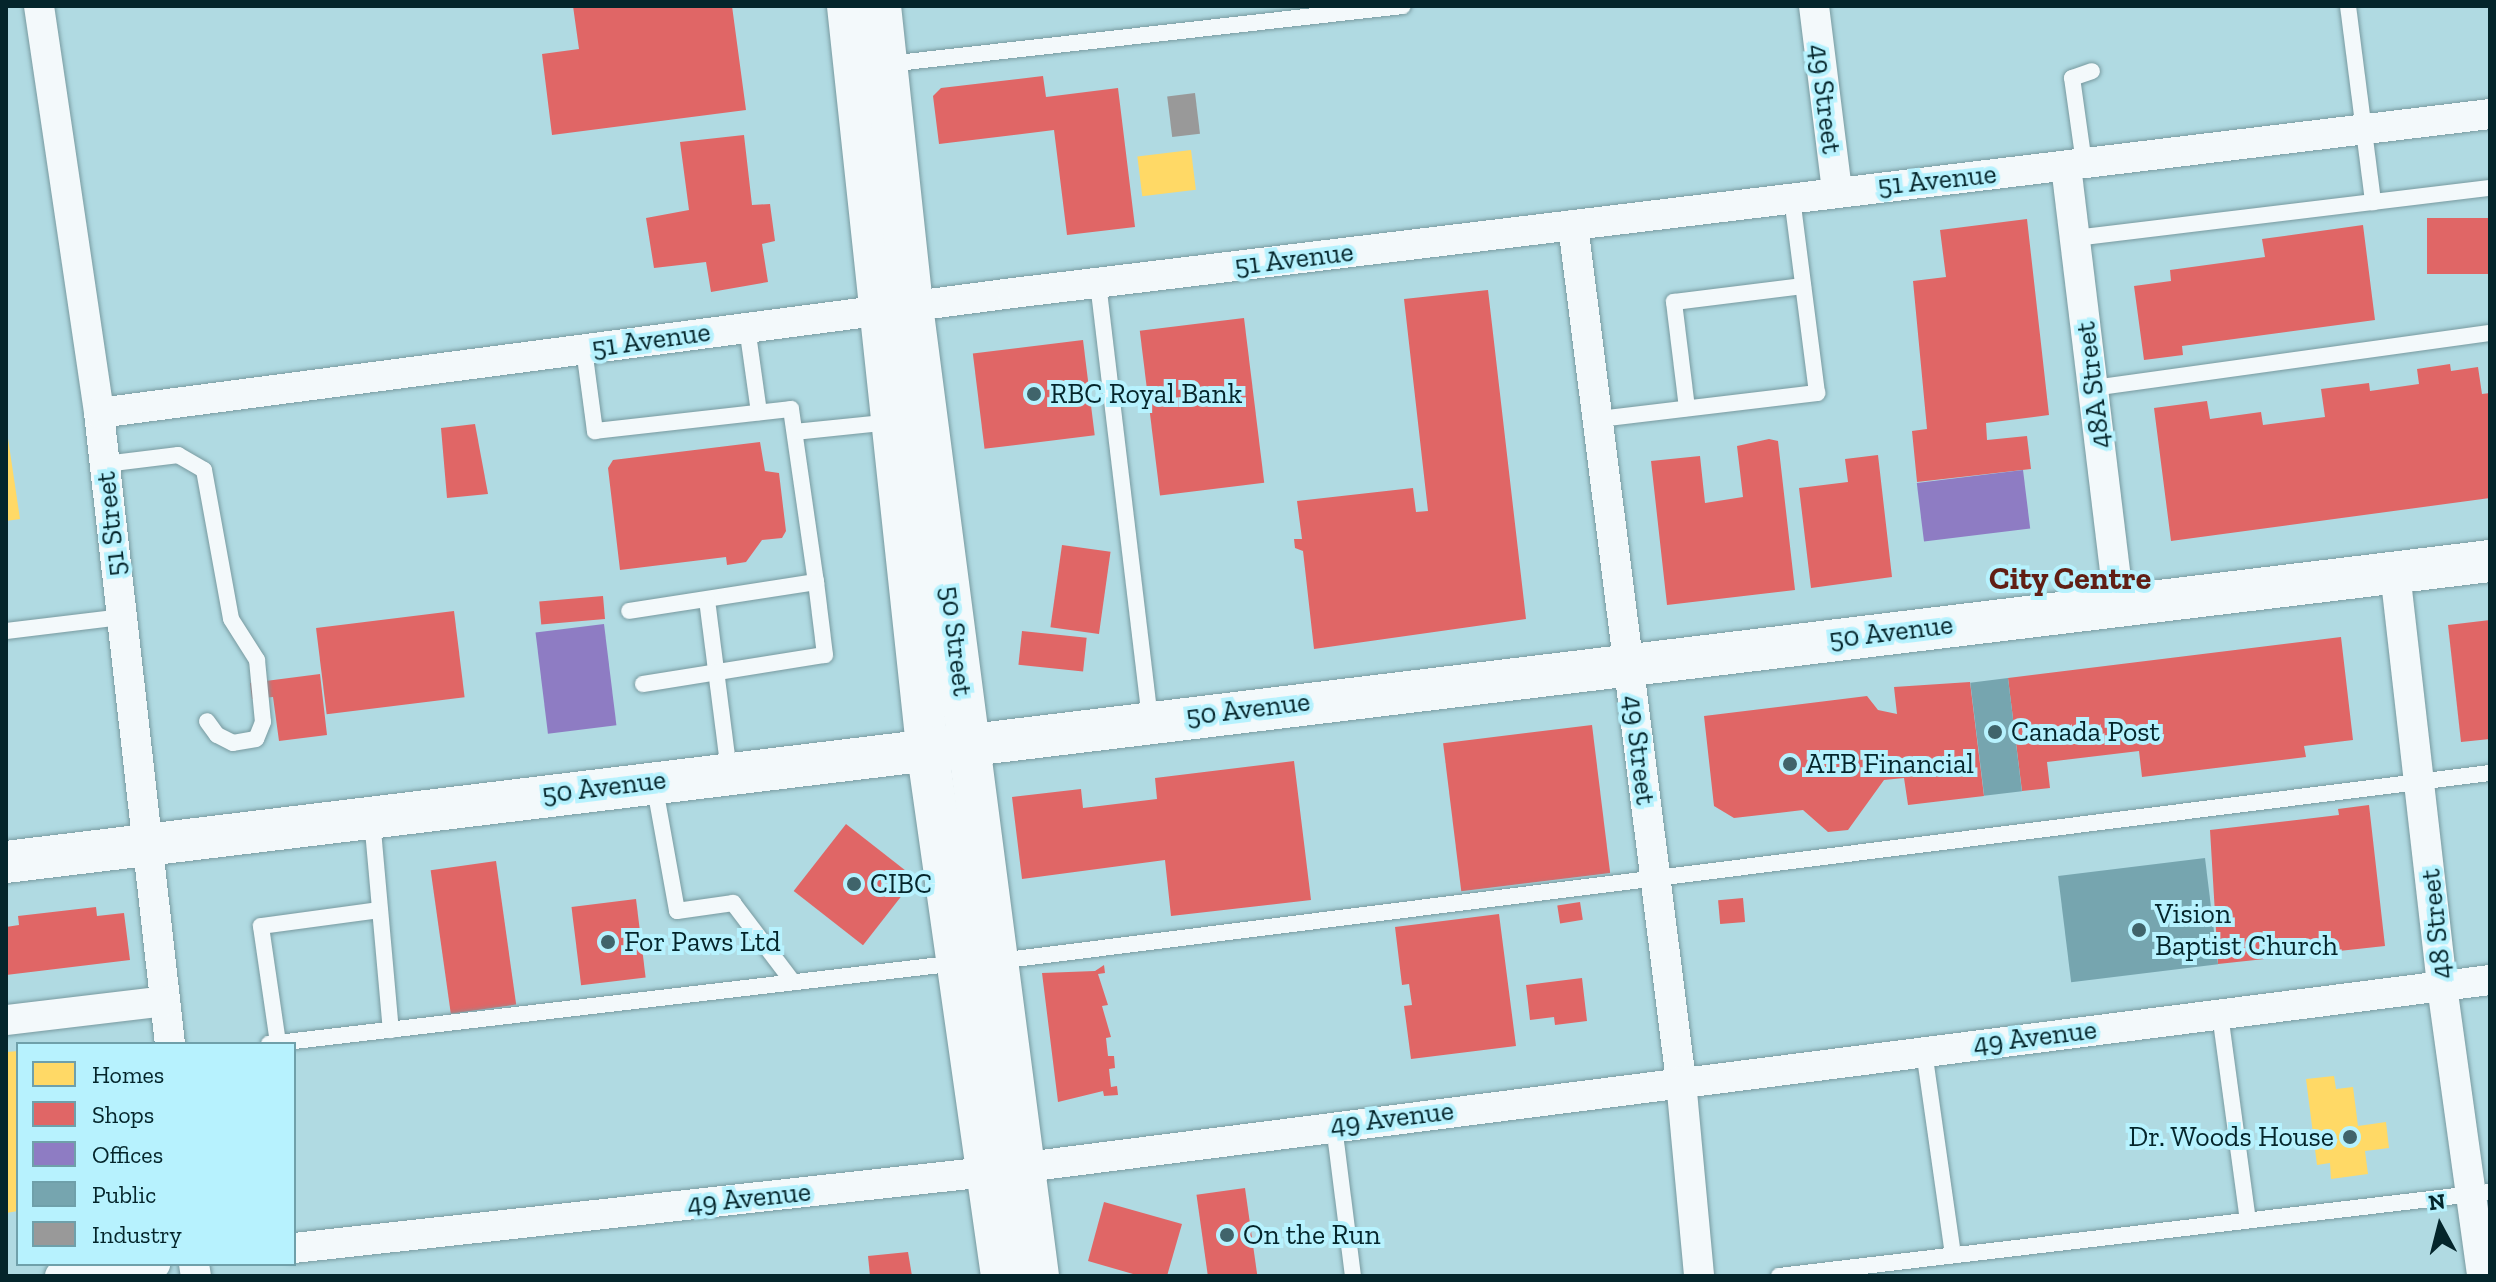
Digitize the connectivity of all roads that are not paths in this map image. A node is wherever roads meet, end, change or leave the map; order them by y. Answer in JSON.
{"nodes":[{"id":1,"x":39,"y":6,"type":"edge"},
{"id":2,"x":848,"y":6,"type":"edge"},
{"id":3,"x":880,"y":6,"type":"edge"},
{"id":4,"x":1403,"y":6,"type":"edge"},
{"id":5,"x":1814,"y":6,"type":"edge"},
{"id":6,"x":2348,"y":6,"type":"edge"},
{"id":7,"x":886,"y":64,"type":"junction"},
{"id":8,"x":2092,"y":71,"type":"dead end"},
{"id":9,"x":2490,"y":114,"type":"edge"},
{"id":10,"x":2364,"y":129,"type":"junction"},
{"id":11,"x":2075,"y":164,"type":"junction"},
{"id":12,"x":2490,"y":188,"type":"edge"},
{"id":13,"x":1837,"y":191,"type":"junction"},
{"id":14,"x":1792,"y":197,"type":"junction"},
{"id":15,"x":2373,"y":202,"type":"junction"},
{"id":16,"x":1573,"y":225,"type":"junction"},
{"id":17,"x":2075,"y":238,"type":"junction"},
{"id":18,"x":1098,"y":283,"type":"junction"},
{"id":19,"x":1803,"y":286,"type":"junction"},
{"id":20,"x":896,"y":308,"type":"junction"},
{"id":21,"x":747,"y":327,"type":"junction"},
{"id":22,"x":2490,"y":333,"type":"edge"},
{"id":23,"x":584,"y":349,"type":"junction"},
{"id":24,"x":2093,"y":388,"type":"junction"},
{"id":25,"x":1687,"y":408,"type":"junction"},
{"id":26,"x":759,"y":412,"type":"junction"},
{"id":27,"x":99,"y":413,"type":"junction"},
{"id":28,"x":1599,"y":419,"type":"junction"},
{"id":29,"x":892,"y":422,"type":"junction"},
{"id":30,"x":795,"y":432,"type":"junction"},
{"id":31,"x":105,"y":464,"type":"junction"},
{"id":32,"x":2490,"y":561,"type":"edge"},
{"id":33,"x":2395,"y":572,"type":"junction"},
{"id":34,"x":816,"y":582,"type":"junction"},
{"id":35,"x":707,"y":600,"type":"junction"},
{"id":36,"x":2119,"y":605,"type":"junction"},
{"id":37,"x":629,"y":611,"type":"dead end"},
{"id":38,"x":121,"y":617,"type":"junction"},
{"id":39,"x":6,"y":631,"type":"edge"},
{"id":40,"x":1629,"y":663,"type":"junction"},
{"id":41,"x":717,"y":671,"type":"junction"},
{"id":42,"x":643,"y":684,"type":"dead end"},
{"id":43,"x":1150,"y":720,"type":"junction"},
{"id":44,"x":207,"y":721,"type":"dead end"},
{"id":45,"x":969,"y":742,"type":"junction"},
{"id":46,"x":927,"y":747,"type":"junction"},
{"id":47,"x":729,"y":772,"type":"junction"},
{"id":48,"x":2490,"y":773,"type":"edge"},
{"id":49,"x":654,"y":781,"type":"junction"},
{"id":50,"x":2421,"y":781,"type":"junction"},
{"id":51,"x":372,"y":817,"type":"junction"},
{"id":52,"x":146,"y":846,"type":"junction"},
{"id":53,"x":6,"y":862,"type":"edge"},
{"id":54,"x":1655,"y":875,"type":"junction"},
{"id":55,"x":379,"y":910,"type":"junction"},
{"id":56,"x":999,"y":961,"type":"junction"},
{"id":57,"x":957,"y":963,"type":"junction"},
{"id":58,"x":2490,"y":980,"type":"edge"},
{"id":59,"x":793,"y":982,"type":"junction"},
{"id":60,"x":2442,"y":986,"type":"junction"},
{"id":61,"x":165,"y":1001,"type":"junction"},
{"id":62,"x":2220,"y":1014,"type":"junction"},
{"id":63,"x":6,"y":1020,"type":"edge"},
{"id":64,"x":391,"y":1030,"type":"junction"},
{"id":65,"x":170,"y":1042,"type":"edge"},
{"id":66,"x":278,"y":1042,"type":"edge"},
{"id":67,"x":287,"y":1042,"type":"edge"},
{"id":68,"x":1924,"y":1051,"type":"junction"},
{"id":69,"x":1681,"y":1081,"type":"junction"},
{"id":70,"x":1334,"y":1126,"type":"junction"},
{"id":71,"x":1006,"y":1169,"type":"junction"},
{"id":72,"x":2480,"y":1193,"type":"edge"},
{"id":73,"x":2248,"y":1220,"type":"junction"},
{"id":74,"x":296,"y":1248,"type":"edge"},
{"id":75,"x":1953,"y":1255,"type":"junction"},
{"id":76,"x":139,"y":1266,"type":"edge"},
{"id":77,"x":60,"y":1276,"type":"edge"},
{"id":78,"x":1002,"y":1276,"type":"edge"},
{"id":79,"x":1038,"y":1276,"type":"edge"},
{"id":80,"x":1353,"y":1276,"type":"edge"},
{"id":81,"x":1699,"y":1276,"type":"edge"},
{"id":82,"x":1779,"y":1276,"type":"edge"},
{"id":83,"x":2482,"y":1276,"type":"edge"}],
"edges":[{"from":1,"to":27,"type":"street","name":"51 Street"},
{"from":2,"to":20,"type":"main road","name":"50 Street"},
{"from":3,"to":7,"type":"main road","name":"50 Street"},
{"from":4,"to":7,"type":"lane"},
{"from":5,"to":13,"type":"street","name":"49 Street"},
{"from":6,"to":10,"type":"lane"},
{"from":7,"to":20,"type":"main road","name":"50 Street"},
{"from":8,"to":11,"type":"lane"},
{"from":9,"to":10,"type":"street","name":"51 Avenue"},
{"from":10,"to":11,"type":"street","name":"51 Avenue"},
{"from":10,"to":15,"type":"lane"},
{"from":11,"to":13,"type":"street","name":"51 Avenue"},
{"from":11,"to":17,"type":"street","name":"48A Street"},
{"from":12,"to":15,"type":"lane"},
{"from":13,"to":14,"type":"street","name":"51 Avenue"},
{"from":14,"to":16,"type":"street","name":"51 Avenue"},
{"from":14,"to":19,"type":"lane"},
{"from":15,"to":17,"type":"lane"},
{"from":16,"to":18,"type":"street","name":"51 Avenue"},
{"from":16,"to":28,"type":"street","name":"49 Street"},
{"from":17,"to":24,"type":"street","name":"48A Street"},
{"from":18,"to":20,"type":"street","name":"51 Avenue"},
{"from":18,"to":43,"type":"lane"},
{"from":19,"to":25,"type":"lane"},
{"from":19,"to":25,"type":"lane"},
{"from":20,"to":21,"type":"street","name":"51 Avenue"},
{"from":20,"to":29,"type":"main road","name":"50 Street"},
{"from":20,"to":45,"type":"main road","name":"50 Street"},
{"from":21,"to":23,"type":"street","name":"51 Avenue"},
{"from":21,"to":26,"type":"lane"},
{"from":22,"to":24,"type":"lane"},
{"from":23,"to":26,"type":"lane"},
{"from":23,"to":27,"type":"street","name":"51 Avenue"},
{"from":24,"to":36,"type":"street","name":"48A Street"},
{"from":25,"to":28,"type":"lane"},
{"from":26,"to":30,"type":"lane"},
{"from":27,"to":31,"type":"street","name":"51 Street"},
{"from":28,"to":40,"type":"street","name":"49 Street"},
{"from":29,"to":30,"type":"lane"},
{"from":29,"to":46,"type":"main road","name":"50 Street"},
{"from":30,"to":34,"type":"lane"},
{"from":31,"to":38,"type":"street","name":"51 Street"},
{"from":31,"to":44,"type":"lane"},
{"from":32,"to":33,"type":"main road","name":"50 Avenue"},
{"from":33,"to":36,"type":"main road","name":"50 Avenue"},
{"from":33,"to":50,"type":"street","name":"48 Street"},
{"from":34,"to":35,"type":"lane"},
{"from":34,"to":41,"type":"lane"},
{"from":35,"to":37,"type":"lane"},
{"from":35,"to":41,"type":"lane"},
{"from":36,"to":40,"type":"main road","name":"50 Avenue"},
{"from":38,"to":39,"type":"lane"},
{"from":38,"to":52,"type":"street","name":"51 Street"},
{"from":40,"to":43,"type":"main road","name":"50 Avenue"},
{"from":40,"to":54,"type":"street","name":"49 Street"},
{"from":41,"to":42,"type":"lane"},
{"from":41,"to":47,"type":"lane"},
{"from":43,"to":45,"type":"main road","name":"50 Avenue"},
{"from":45,"to":46,"type":"main road","name":"50 Avenue"},
{"from":45,"to":56,"type":"main road","name":"50 Street"},
{"from":46,"to":47,"type":"main road","name":"50 Avenue"},
{"from":46,"to":57,"type":"main road","name":"50 Street"},
{"from":47,"to":49,"type":"main road","name":"50 Avenue"},
{"from":48,"to":50,"type":"lane"},
{"from":49,"to":51,"type":"main road","name":"50 Avenue"},
{"from":49,"to":59,"type":"lane"},
{"from":50,"to":54,"type":"lane"},
{"from":50,"to":60,"type":"street","name":"48 Street"},
{"from":51,"to":52,"type":"main road","name":"50 Avenue"},
{"from":51,"to":55,"type":"lane"},
{"from":52,"to":53,"type":"main road","name":"50 Avenue"},
{"from":52,"to":61,"type":"street","name":"51 Street"},
{"from":54,"to":56,"type":"lane"},
{"from":54,"to":69,"type":"street","name":"49 Street"},
{"from":55,"to":64,"type":"lane"},
{"from":55,"to":66,"type":"lane"},
{"from":56,"to":71,"type":"main road","name":"50 Street"},
{"from":57,"to":59,"type":"lane"},
{"from":57,"to":71,"type":"main road","name":"50 Street"},
{"from":58,"to":60,"type":"street","name":"49 Avenue"},
{"from":59,"to":64,"type":"lane"},
{"from":60,"to":62,"type":"street","name":"49 Avenue"},
{"from":60,"to":72,"type":"street","name":"48 Street"},
{"from":61,"to":63,"type":"street"},
{"from":61,"to":65,"type":"street","name":"51 Street"},
{"from":62,"to":68,"type":"street","name":"49 Avenue"},
{"from":62,"to":73,"type":"lane"},
{"from":64,"to":67,"type":"lane"},
{"from":68,"to":69,"type":"street","name":"49 Avenue"},
{"from":68,"to":75,"type":"lane"},
{"from":69,"to":70,"type":"street","name":"49 Avenue"},
{"from":69,"to":81,"type":"street","name":"49 Street"},
{"from":70,"to":71,"type":"street","name":"49 Avenue"},
{"from":70,"to":80,"type":"lane"},
{"from":71,"to":74,"type":"street","name":"49 Avenue"},
{"from":71,"to":78,"type":"main road","name":"50 Street"},
{"from":71,"to":79,"type":"main road","name":"50 Street"},
{"from":72,"to":73,"type":"lane"},
{"from":72,"to":83,"type":"street","name":"48 Street"},
{"from":73,"to":75,"type":"lane"},
{"from":75,"to":82,"type":"lane"},
{"from":76,"to":77,"type":"street"}]}
